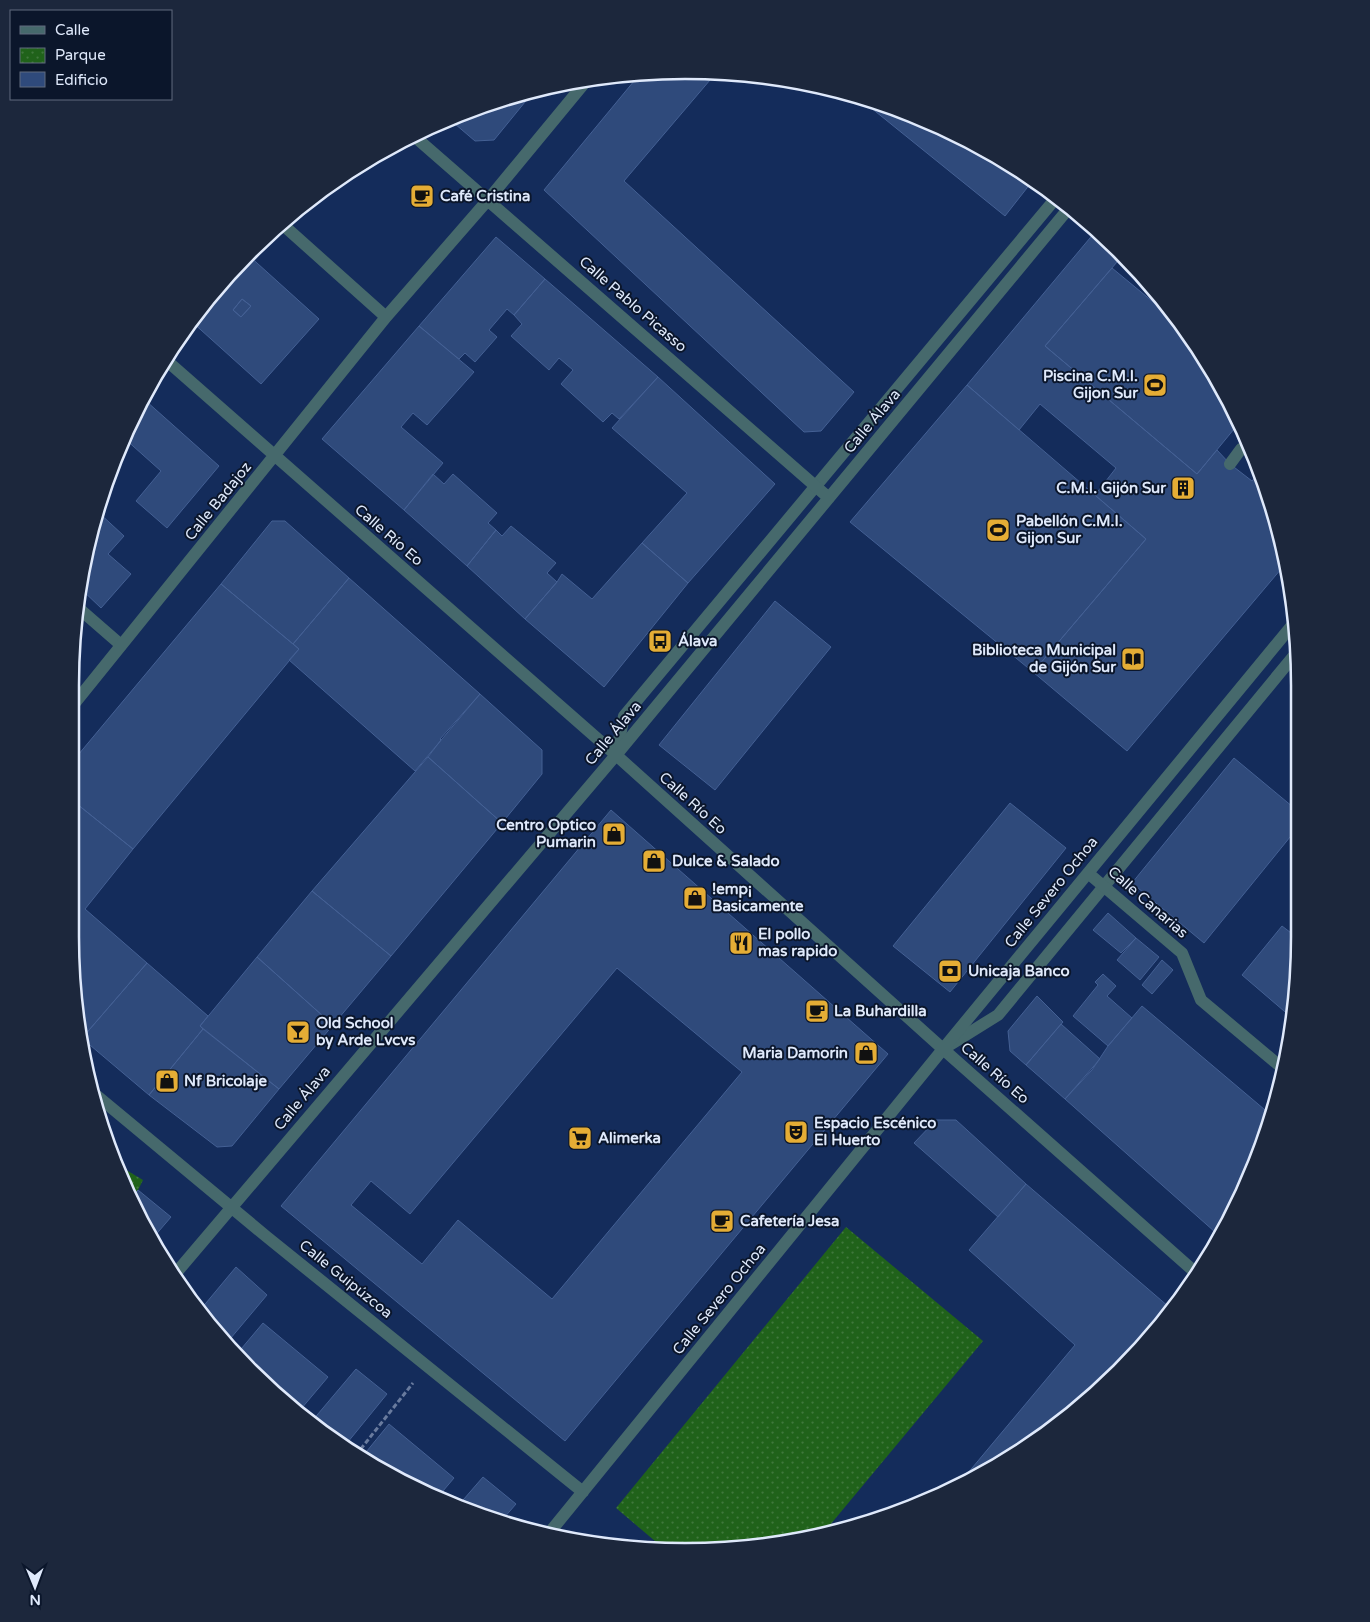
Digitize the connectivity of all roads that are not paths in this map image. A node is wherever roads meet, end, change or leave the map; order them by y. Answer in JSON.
{"nodes":[{"id":1,"x":582,"y":88,"type":"edge"},
{"id":2,"x":419,"y":140,"type":"edge"},
{"id":3,"x":488,"y":201,"type":"junction"},
{"id":4,"x":1052,"y":203,"type":"edge"},
{"id":5,"x":1065,"y":213,"type":"edge"},
{"id":6,"x":286,"y":228,"type":"edge"},
{"id":7,"x":386,"y":318,"type":"junction"},
{"id":8,"x":171,"y":364,"type":"edge"},
{"id":9,"x":1241,"y":449,"type":"dead end"},
{"id":10,"x":274,"y":456,"type":"junction"},
{"id":11,"x":1230,"y":464,"type":"dead end"},
{"id":12,"x":816,"y":486,"type":"junction"},
{"id":13,"x":829,"y":498,"type":"junction"},
{"id":14,"x":83,"y":612,"type":"edge"},
{"id":15,"x":1289,"y":631,"type":"edge"},
{"id":16,"x":121,"y":645,"type":"junction"},
{"id":17,"x":1290,"y":660,"type":"edge"},
{"id":18,"x":79,"y":698,"type":"edge"},
{"id":19,"x":616,"y":755,"type":"junction"},
{"id":20,"x":1088,"y":873,"type":"junction"},
{"id":21,"x":1104,"y":886,"type":"junction"},
{"id":22,"x":943,"y":1049,"type":"junction"},
{"id":23,"x":1278,"y":1064,"type":"edge"},
{"id":24,"x":100,"y":1099,"type":"edge"},
{"id":25,"x":231,"y":1207,"type":"junction"},
{"id":26,"x":1192,"y":1269,"type":"edge"},
{"id":27,"x":179,"y":1270,"type":"edge"},
{"id":28,"x":583,"y":1492,"type":"junction"},
{"id":29,"x":553,"y":1529,"type":"edge"}],
"edges":[{"from":1,"to":3,"type":"street","name":"Calle Badajoz"},
{"from":2,"to":3,"type":"street","name":"Calle Pablo Picasso"},
{"from":3,"to":7,"type":"street","name":"Calle Badajoz"},
{"from":3,"to":12,"type":"street","name":"Calle Pablo Picasso"},
{"from":4,"to":12,"type":"street"},
{"from":5,"to":13,"type":"street","name":"Calle Álava"},
{"from":6,"to":7,"type":"street"},
{"from":7,"to":10,"type":"street","name":"Calle Badajoz"},
{"from":8,"to":10,"type":"street","name":"Calle Río Eo"},
{"from":9,"to":11,"type":"street"},
{"from":10,"to":16,"type":"street","name":"Calle Badajoz"},
{"from":10,"to":19,"type":"street","name":"Calle Río Eo"},
{"from":12,"to":13,"type":"street","name":"Calle Pablo Picasso"},
{"from":12,"to":19,"type":"street"},
{"from":13,"to":19,"type":"street","name":"Calle Álava"},
{"from":14,"to":16,"type":"street"},
{"from":15,"to":20,"type":"street","name":"Calle Severo Ochoa"},
{"from":16,"to":18,"type":"street","name":"Calle Badajoz"},
{"from":17,"to":21,"type":"street"},
{"from":19,"to":22,"type":"street","name":"Calle Río Eo"},
{"from":19,"to":25,"type":"street","name":"Calle Álava"},
{"from":20,"to":21,"type":"street","name":"Calle Canarias"},
{"from":20,"to":22,"type":"street","name":"Calle Severo Ochoa"},
{"from":21,"to":22,"type":"street"},
{"from":21,"to":23,"type":"street","name":"Calle Canarias"},
{"from":22,"to":26,"type":"street","name":"Calle Río Eo"},
{"from":22,"to":28,"type":"street","name":"Calle Severo Ochoa"},
{"from":24,"to":25,"type":"street","name":"Calle Guipúzcoa"},
{"from":25,"to":27,"type":"street","name":"Calle Álava"},
{"from":25,"to":28,"type":"street","name":"Calle Guipúzcoa"},
{"from":28,"to":29,"type":"street","name":"Calle Severo Ochoa"}]}
